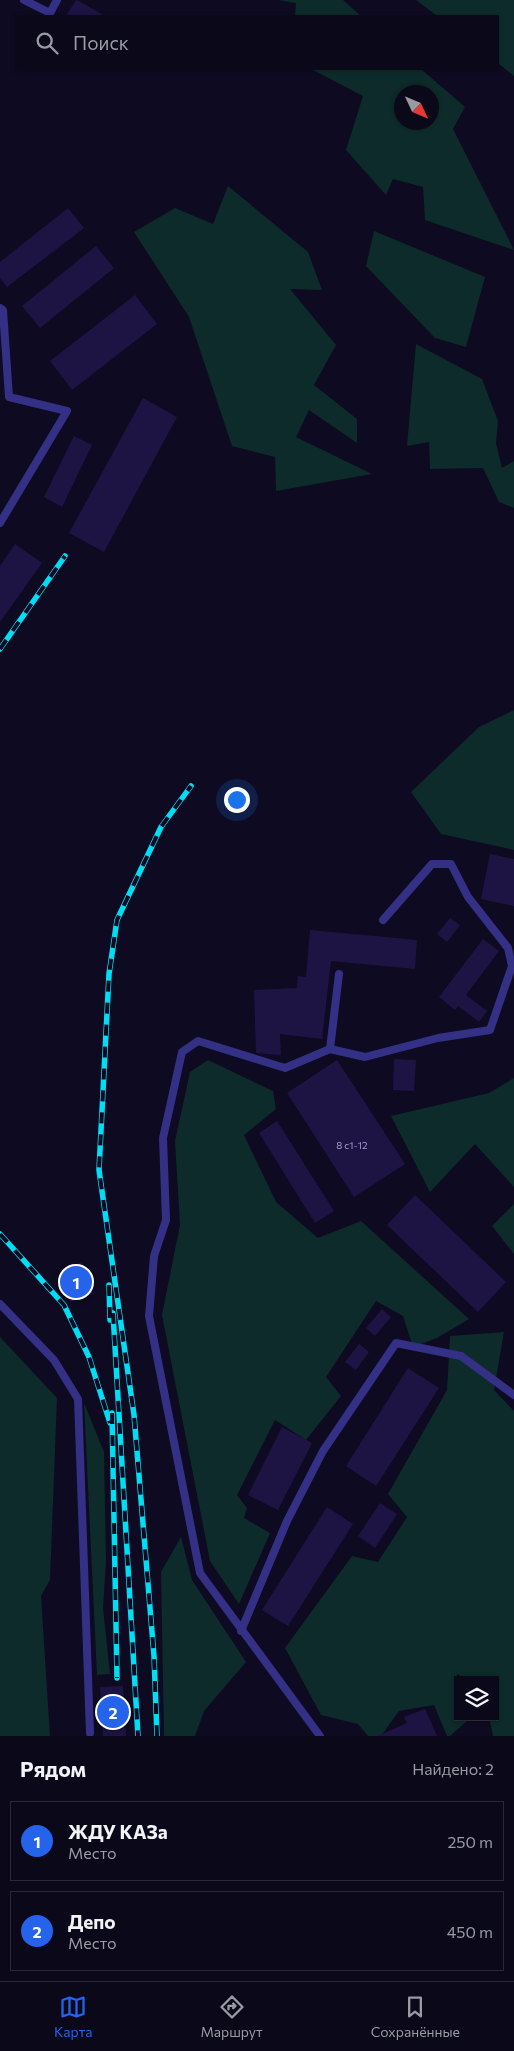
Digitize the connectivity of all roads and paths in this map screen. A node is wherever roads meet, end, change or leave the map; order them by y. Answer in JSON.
{"nodes":[{"id":1,"x":24,"y":0,"type":"edge"},
{"id":2,"x":57,"y":0,"type":"edge"},
{"id":3,"x":0,"y":308,"type":"edge"},
{"id":4,"x":0,"y":523,"type":"edge"},
{"id":5,"x":383,"y":920,"type":"dead end"},
{"id":6,"x":339,"y":974,"type":"dead end"},
{"id":7,"x":330,"y":1050,"type":"junction"},
{"id":8,"x":0,"y":1304,"type":"edge"},
{"id":9,"x":514,"y":1395,"type":"edge"},
{"id":10,"x":241,"y":1631,"type":"junction"},
{"id":11,"x":90,"y":1733,"type":"dead end"},
{"id":12,"x":320,"y":1736,"type":"edge"}],
"edges":[{"from":1,"to":2,"type":"lane"},
{"from":3,"to":4,"type":"lane"},
{"from":5,"to":7,"type":"lane"},
{"from":6,"to":7,"type":"lane"},
{"from":7,"to":10,"type":"lane"},
{"from":8,"to":11,"type":"lane"},
{"from":9,"to":10,"type":"lane"},
{"from":10,"to":12,"type":"lane"}]}
